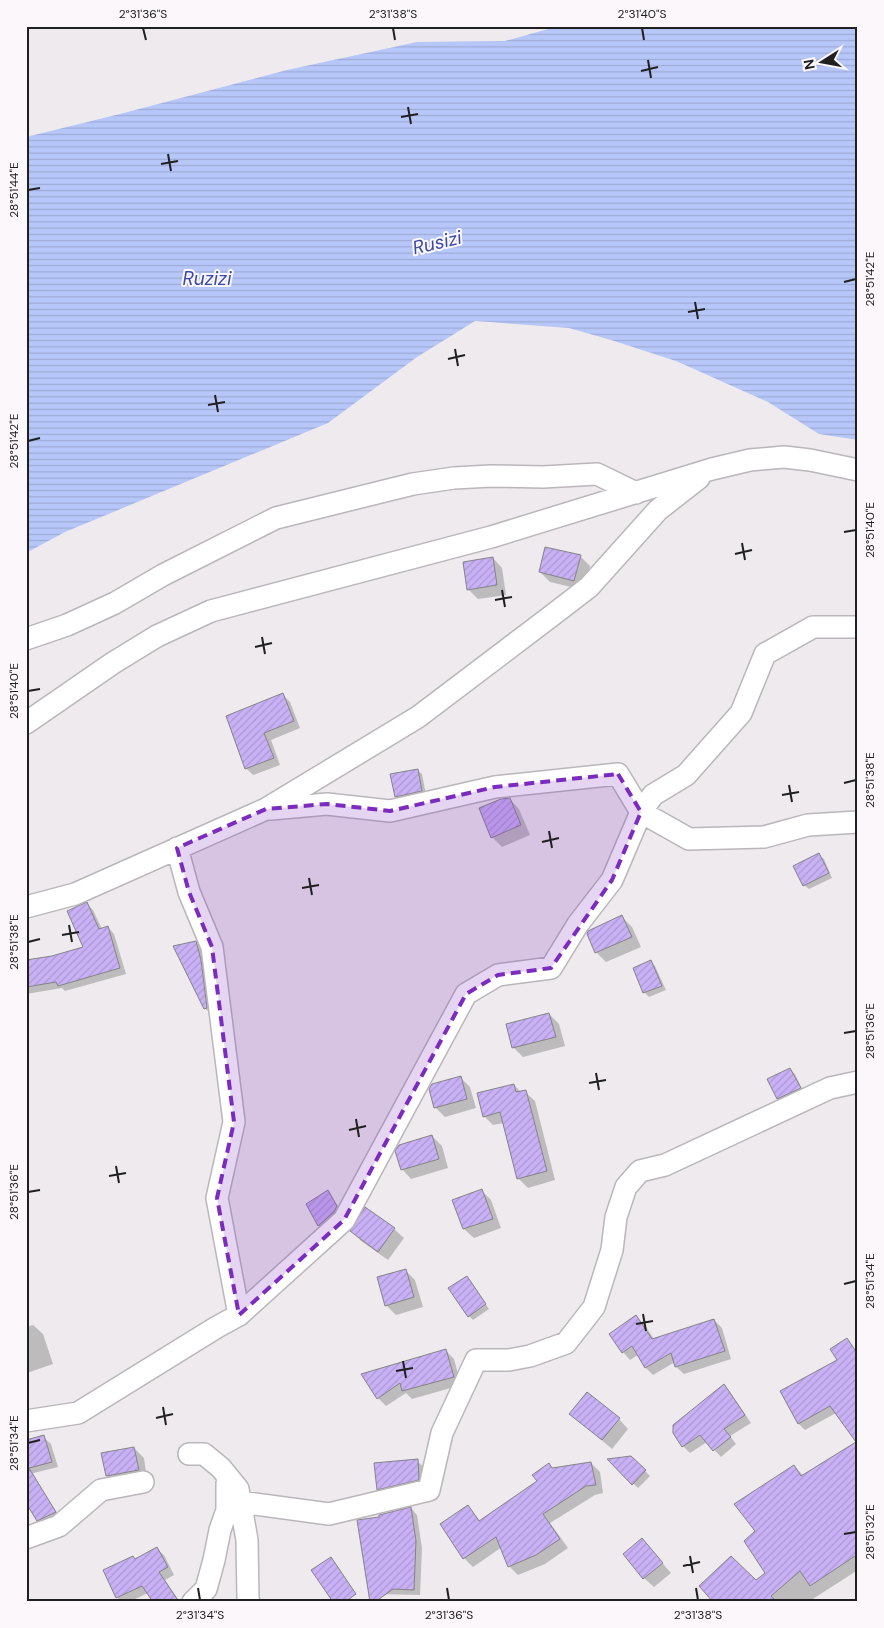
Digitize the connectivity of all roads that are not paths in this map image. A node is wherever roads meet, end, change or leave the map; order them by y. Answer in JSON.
{"nodes":[{"id":1,"x":712,"y":469,"type":"junction"},
{"id":2,"x":858,"y":470,"type":"edge"},
{"id":3,"x":636,"y":492,"type":"junction"},
{"id":4,"x":858,"y":627,"type":"edge"},
{"id":5,"x":26,"y":639,"type":"edge"},
{"id":6,"x":26,"y":723,"type":"edge"},
{"id":7,"x":266,"y":809,"type":"junction"},
{"id":8,"x":641,"y":812,"type":"junction"},
{"id":9,"x":858,"y":822,"type":"edge"},
{"id":10,"x":177,"y":848,"type":"junction"},
{"id":11,"x":26,"y":907,"type":"edge"},
{"id":12,"x":858,"y":1082,"type":"edge"},
{"id":13,"x":239,"y":1315,"type":"junction"},
{"id":14,"x":26,"y":1422,"type":"edge"},
{"id":15,"x":189,"y":1454,"type":"dead end"},
{"id":16,"x":227,"y":1475,"type":"junction"},
{"id":17,"x":143,"y":1482,"type":"dead end"},
{"id":18,"x":240,"y":1502,"type":"junction"},
{"id":19,"x":26,"y":1538,"type":"edge"},
{"id":20,"x":193,"y":1602,"type":"edge"},
{"id":21,"x":249,"y":1602,"type":"edge"}],
"edges":[{"from":1,"to":2,"type":"street"},
{"from":1,"to":3,"type":"street"},
{"from":1,"to":7,"type":"street"},
{"from":3,"to":5,"type":"street"},
{"from":3,"to":6,"type":"street"},
{"from":4,"to":8,"type":"street"},
{"from":7,"to":8,"type":"street"},
{"from":7,"to":10,"type":"street"},
{"from":8,"to":9,"type":"street"},
{"from":8,"to":13,"type":"street"},
{"from":10,"to":11,"type":"street"},
{"from":10,"to":13,"type":"street"},
{"from":12,"to":18,"type":"street"},
{"from":13,"to":14,"type":"street"},
{"from":15,"to":16,"type":"street"},
{"from":16,"to":18,"type":"street"},
{"from":16,"to":20,"type":"street"},
{"from":17,"to":19,"type":"street"},
{"from":18,"to":21,"type":"street"}]}
